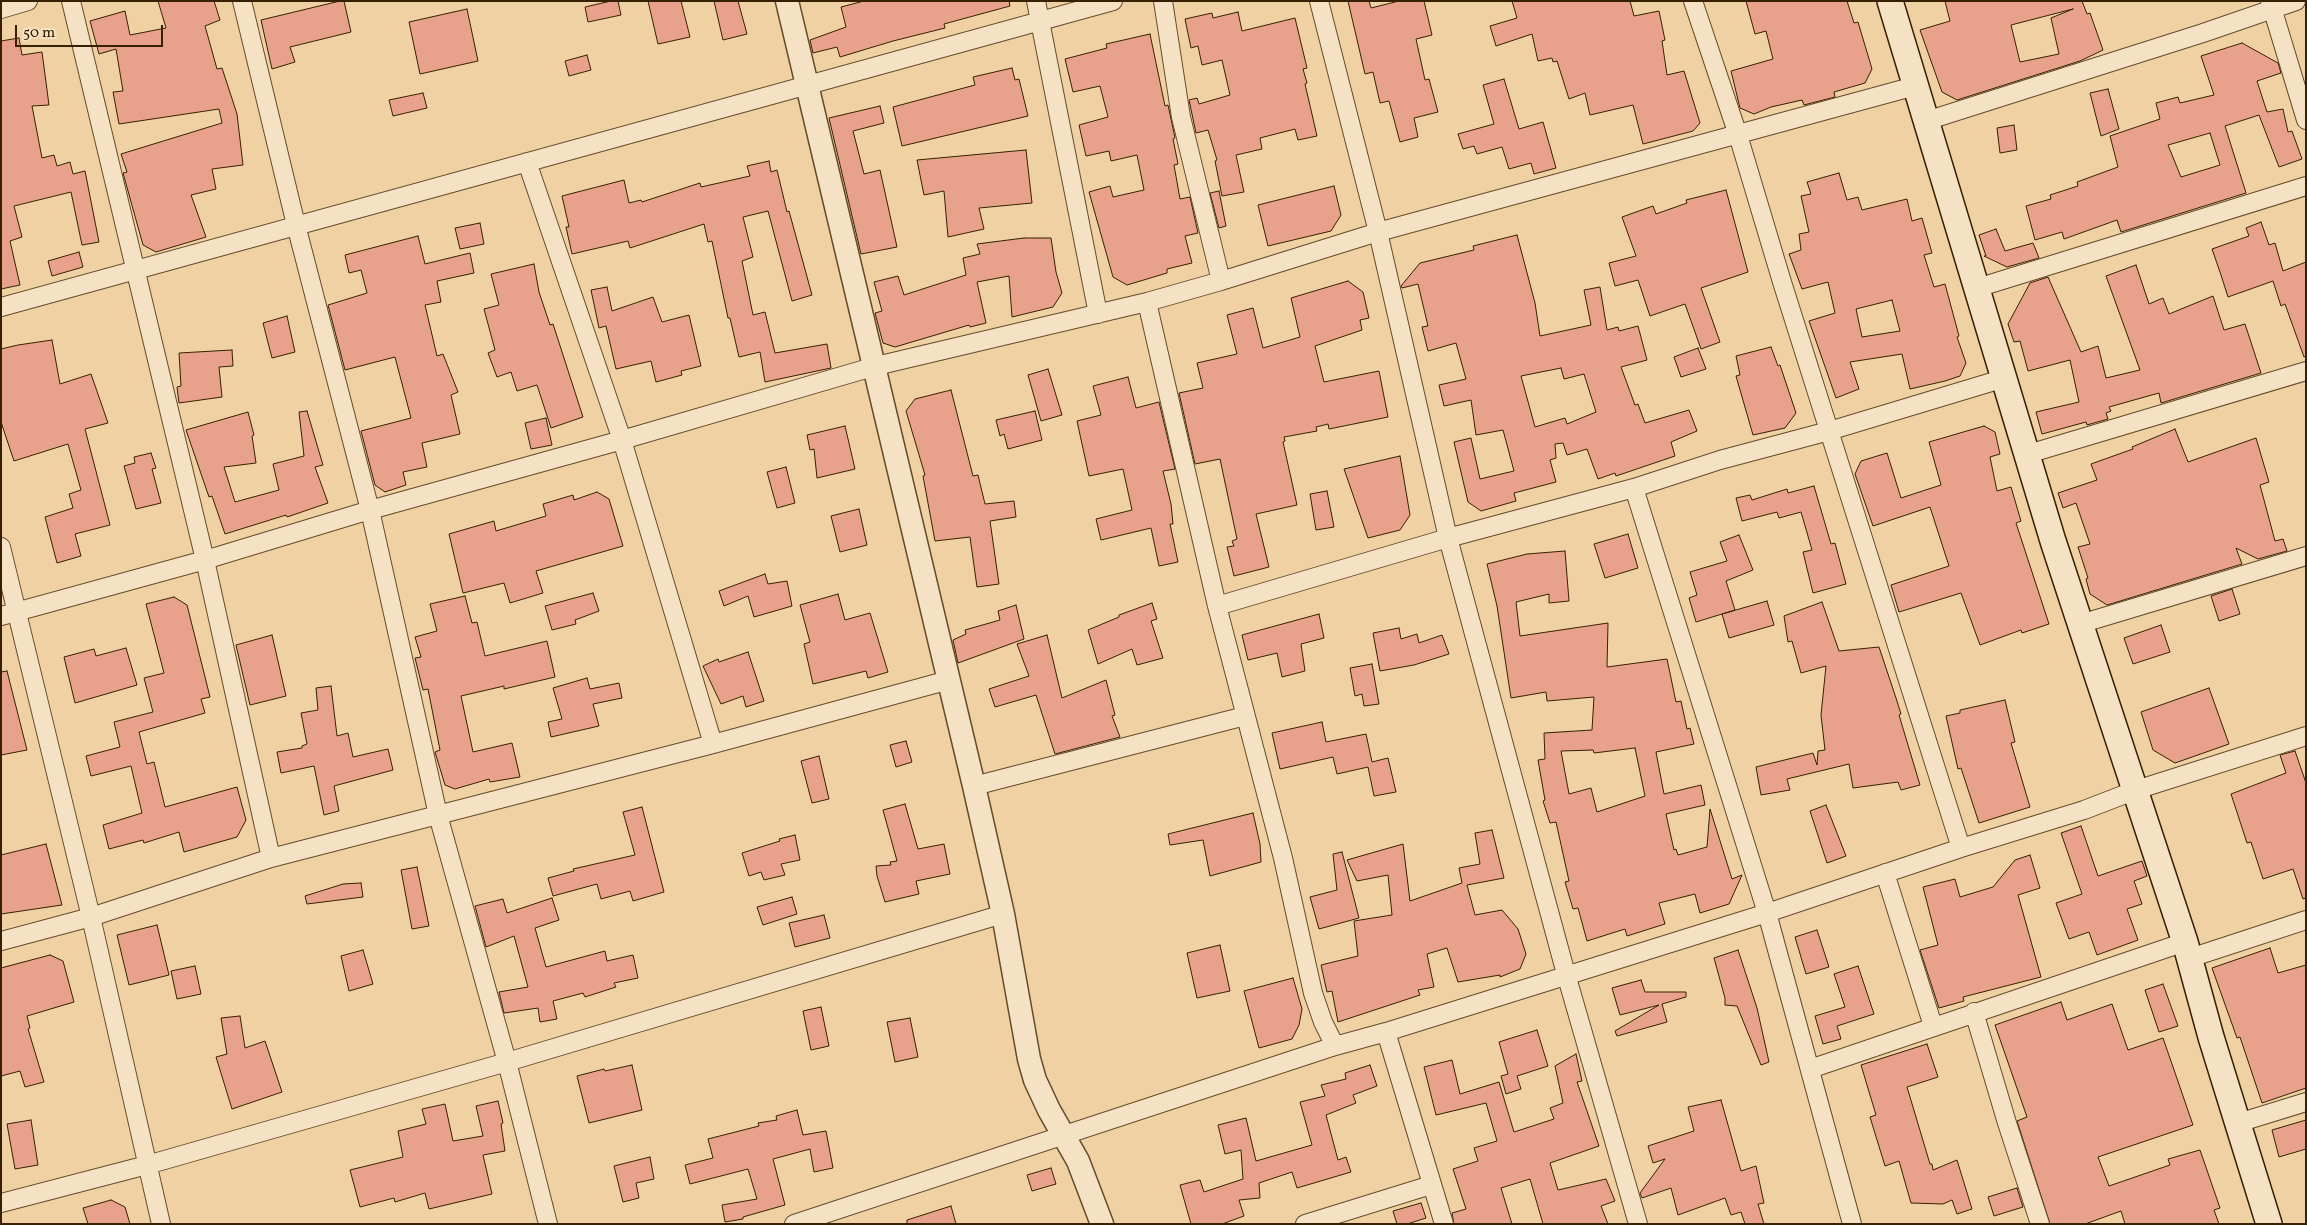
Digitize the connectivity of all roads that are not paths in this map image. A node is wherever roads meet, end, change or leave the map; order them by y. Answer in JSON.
{"nodes":[{"id":1,"x":28,"y":1,"type":"edge"},
{"id":2,"x":71,"y":1,"type":"edge"},
{"id":3,"x":242,"y":1,"type":"edge"},
{"id":4,"x":787,"y":1,"type":"edge"},
{"id":5,"x":1036,"y":1,"type":"edge"},
{"id":6,"x":1113,"y":1,"type":"edge"},
{"id":7,"x":1163,"y":1,"type":"edge"},
{"id":8,"x":1319,"y":1,"type":"edge"},
{"id":9,"x":1693,"y":1,"type":"edge"},
{"id":10,"x":1890,"y":1,"type":"edge"},
{"id":11,"x":2296,"y":1,"type":"edge"},
{"id":12,"x":2271,"y":5,"type":"edge"},
{"id":13,"x":1,"y":9,"type":"edge"},
{"id":14,"x":1041,"y":21,"type":"junction"},
{"id":15,"x":808,"y":85,"type":"junction"},
{"id":16,"x":1916,"y":86,"type":"junction"},
{"id":17,"x":2306,"y":120,"type":"edge"},
{"id":18,"x":1926,"y":121,"type":"junction"},
{"id":19,"x":1738,"y":135,"type":"junction"},
{"id":20,"x":527,"y":162,"type":"junction"},
{"id":21,"x":2306,"y":186,"type":"edge"},
{"id":22,"x":296,"y":226,"type":"junction"},
{"id":23,"x":1378,"y":232,"type":"junction"},
{"id":24,"x":135,"y":270,"type":"junction"},
{"id":25,"x":1221,"y":281,"type":"junction"},
{"id":26,"x":1977,"y":288,"type":"junction"},
{"id":27,"x":1147,"y":302,"type":"junction"},
{"id":28,"x":1,"y":307,"type":"edge"},
{"id":29,"x":1098,"y":314,"type":"junction"},
{"id":30,"x":876,"y":366,"type":"junction"},
{"id":31,"x":2306,"y":371,"type":"edge"},
{"id":32,"x":2005,"y":378,"type":"junction"},
{"id":33,"x":1829,"y":431,"type":"junction"},
{"id":34,"x":622,"y":440,"type":"junction"},
{"id":35,"x":2028,"y":454,"type":"junction"},
{"id":36,"x":1634,"y":488,"type":"junction"},
{"id":37,"x":370,"y":510,"type":"junction"},
{"id":38,"x":1448,"y":538,"type":"junction"},
{"id":39,"x":1,"y":547,"type":"edge"},
{"id":40,"x":2306,"y":556,"type":"edge"},
{"id":41,"x":205,"y":560,"type":"junction"},
{"id":42,"x":1217,"y":606,"type":"junction"},
{"id":43,"x":9,"y":613,"type":"edge"},
{"id":44,"x":2080,"y":624,"type":"junction"},
{"id":45,"x":949,"y":680,"type":"junction"},
{"id":46,"x":1245,"y":716,"type":"junction"},
{"id":47,"x":2306,"y":736,"type":"edge"},
{"id":48,"x":713,"y":744,"type":"junction"},
{"id":49,"x":974,"y":786,"type":"junction"},
{"id":50,"x":2136,"y":790,"type":"junction"},
{"id":51,"x":438,"y":815,"type":"junction"},
{"id":52,"x":1961,"y":848,"type":"junction"},
{"id":53,"x":271,"y":858,"type":"junction"},
{"id":54,"x":1885,"y":873,"type":"junction"},
{"id":55,"x":1767,"y":912,"type":"junction"},
{"id":56,"x":1003,"y":914,"type":"junction"},
{"id":57,"x":91,"y":917,"type":"junction"},
{"id":58,"x":2306,"y":920,"type":"edge"},
{"id":59,"x":1,"y":941,"type":"edge"},
{"id":60,"x":2187,"y":950,"type":"junction"},
{"id":61,"x":1566,"y":974,"type":"junction"},
{"id":62,"x":1974,"y":1012,"type":"junction"},
{"id":63,"x":1933,"y":1026,"type":"junction"},
{"id":64,"x":1386,"y":1032,"type":"junction"},
{"id":65,"x":1335,"y":1046,"type":"junction"},
{"id":66,"x":507,"y":1062,"type":"junction"},
{"id":67,"x":1810,"y":1069,"type":"junction"},
{"id":68,"x":2306,"y":1102,"type":"edge"},
{"id":69,"x":2238,"y":1123,"type":"junction"},
{"id":70,"x":1065,"y":1136,"type":"junction"},
{"id":71,"x":148,"y":1165,"type":"junction"},
{"id":72,"x":1431,"y":1185,"type":"junction"},
{"id":73,"x":1,"y":1203,"type":"edge"},
{"id":74,"x":1851,"y":1223,"type":"edge"},
{"id":75,"x":161,"y":1224,"type":"edge"},
{"id":76,"x":548,"y":1224,"type":"edge"},
{"id":77,"x":794,"y":1224,"type":"edge"},
{"id":78,"x":1102,"y":1224,"type":"edge"},
{"id":79,"x":1305,"y":1224,"type":"edge"},
{"id":80,"x":1444,"y":1224,"type":"edge"},
{"id":81,"x":1638,"y":1224,"type":"edge"},
{"id":82,"x":2040,"y":1224,"type":"edge"},
{"id":83,"x":2269,"y":1224,"type":"edge"}],
"edges":[{"from":1,"to":13,"type":"street"},
{"from":2,"to":24,"type":"street"},
{"from":3,"to":22,"type":"street"},
{"from":4,"to":15,"type":"street"},
{"from":5,"to":14,"type":"street"},
{"from":6,"to":14,"type":"street"},
{"from":7,"to":25,"type":"street"},
{"from":8,"to":23,"type":"street"},
{"from":9,"to":19,"type":"street"},
{"from":10,"to":16,"type":"main road"},
{"from":11,"to":12,"type":"street"},
{"from":12,"to":17,"type":"street"},
{"from":12,"to":18,"type":"street"},
{"from":14,"to":15,"type":"street"},
{"from":14,"to":29,"type":"street"},
{"from":15,"to":20,"type":"street"},
{"from":15,"to":30,"type":"street"},
{"from":16,"to":18,"type":"main road"},
{"from":16,"to":19,"type":"street"},
{"from":18,"to":26,"type":"main road"},
{"from":19,"to":23,"type":"street"},
{"from":19,"to":33,"type":"street"},
{"from":20,"to":22,"type":"street"},
{"from":20,"to":34,"type":"street"},
{"from":21,"to":26,"type":"street"},
{"from":22,"to":24,"type":"street"},
{"from":22,"to":37,"type":"street"},
{"from":23,"to":25,"type":"street"},
{"from":23,"to":38,"type":"street"},
{"from":24,"to":28,"type":"street"},
{"from":24,"to":41,"type":"street"},
{"from":25,"to":27,"type":"street"},
{"from":26,"to":32,"type":"main road"},
{"from":27,"to":29,"type":"street"},
{"from":27,"to":42,"type":"street"},
{"from":29,"to":30,"type":"street"},
{"from":30,"to":34,"type":"street"},
{"from":30,"to":45,"type":"street"},
{"from":31,"to":35,"type":"street"},
{"from":32,"to":33,"type":"street"},
{"from":32,"to":35,"type":"main road"},
{"from":33,"to":36,"type":"street"},
{"from":33,"to":52,"type":"street"},
{"from":34,"to":37,"type":"street"},
{"from":34,"to":48,"type":"street"},
{"from":35,"to":44,"type":"main road"},
{"from":36,"to":38,"type":"street"},
{"from":36,"to":55,"type":"street"},
{"from":37,"to":41,"type":"street"},
{"from":37,"to":51,"type":"street"},
{"from":38,"to":42,"type":"street"},
{"from":38,"to":61,"type":"street"},
{"from":39,"to":43,"type":"street"},
{"from":40,"to":44,"type":"street"},
{"from":41,"to":43,"type":"street"},
{"from":41,"to":53,"type":"street"},
{"from":42,"to":46,"type":"street"},
{"from":43,"to":57,"type":"street"},
{"from":44,"to":50,"type":"main road"},
{"from":45,"to":48,"type":"street"},
{"from":45,"to":49,"type":"street"},
{"from":46,"to":49,"type":"street"},
{"from":46,"to":65,"type":"street"},
{"from":47,"to":50,"type":"street"},
{"from":48,"to":51,"type":"street"},
{"from":49,"to":56,"type":"street"},
{"from":50,"to":52,"type":"street"},
{"from":50,"to":60,"type":"main road"},
{"from":51,"to":53,"type":"street"},
{"from":51,"to":66,"type":"street"},
{"from":52,"to":54,"type":"street"},
{"from":53,"to":57,"type":"street"},
{"from":54,"to":55,"type":"street"},
{"from":54,"to":63,"type":"street"},
{"from":55,"to":61,"type":"street"},
{"from":55,"to":67,"type":"street"},
{"from":56,"to":66,"type":"street"},
{"from":56,"to":70,"type":"street"},
{"from":57,"to":59,"type":"street"},
{"from":57,"to":71,"type":"street"},
{"from":58,"to":60,"type":"street"},
{"from":60,"to":62,"type":"street"},
{"from":60,"to":69,"type":"main road"},
{"from":61,"to":64,"type":"street"},
{"from":61,"to":81,"type":"street"},
{"from":62,"to":63,"type":"street"},
{"from":62,"to":82,"type":"street"},
{"from":63,"to":67,"type":"street"},
{"from":64,"to":65,"type":"street"},
{"from":64,"to":72,"type":"street"},
{"from":65,"to":70,"type":"street"},
{"from":66,"to":71,"type":"street"},
{"from":66,"to":76,"type":"street"},
{"from":67,"to":74,"type":"street"},
{"from":68,"to":69,"type":"street"},
{"from":69,"to":83,"type":"main road"},
{"from":70,"to":77,"type":"street"},
{"from":70,"to":78,"type":"street"},
{"from":71,"to":73,"type":"street"},
{"from":71,"to":75,"type":"street"},
{"from":72,"to":79,"type":"street"},
{"from":72,"to":80,"type":"street"}]}
